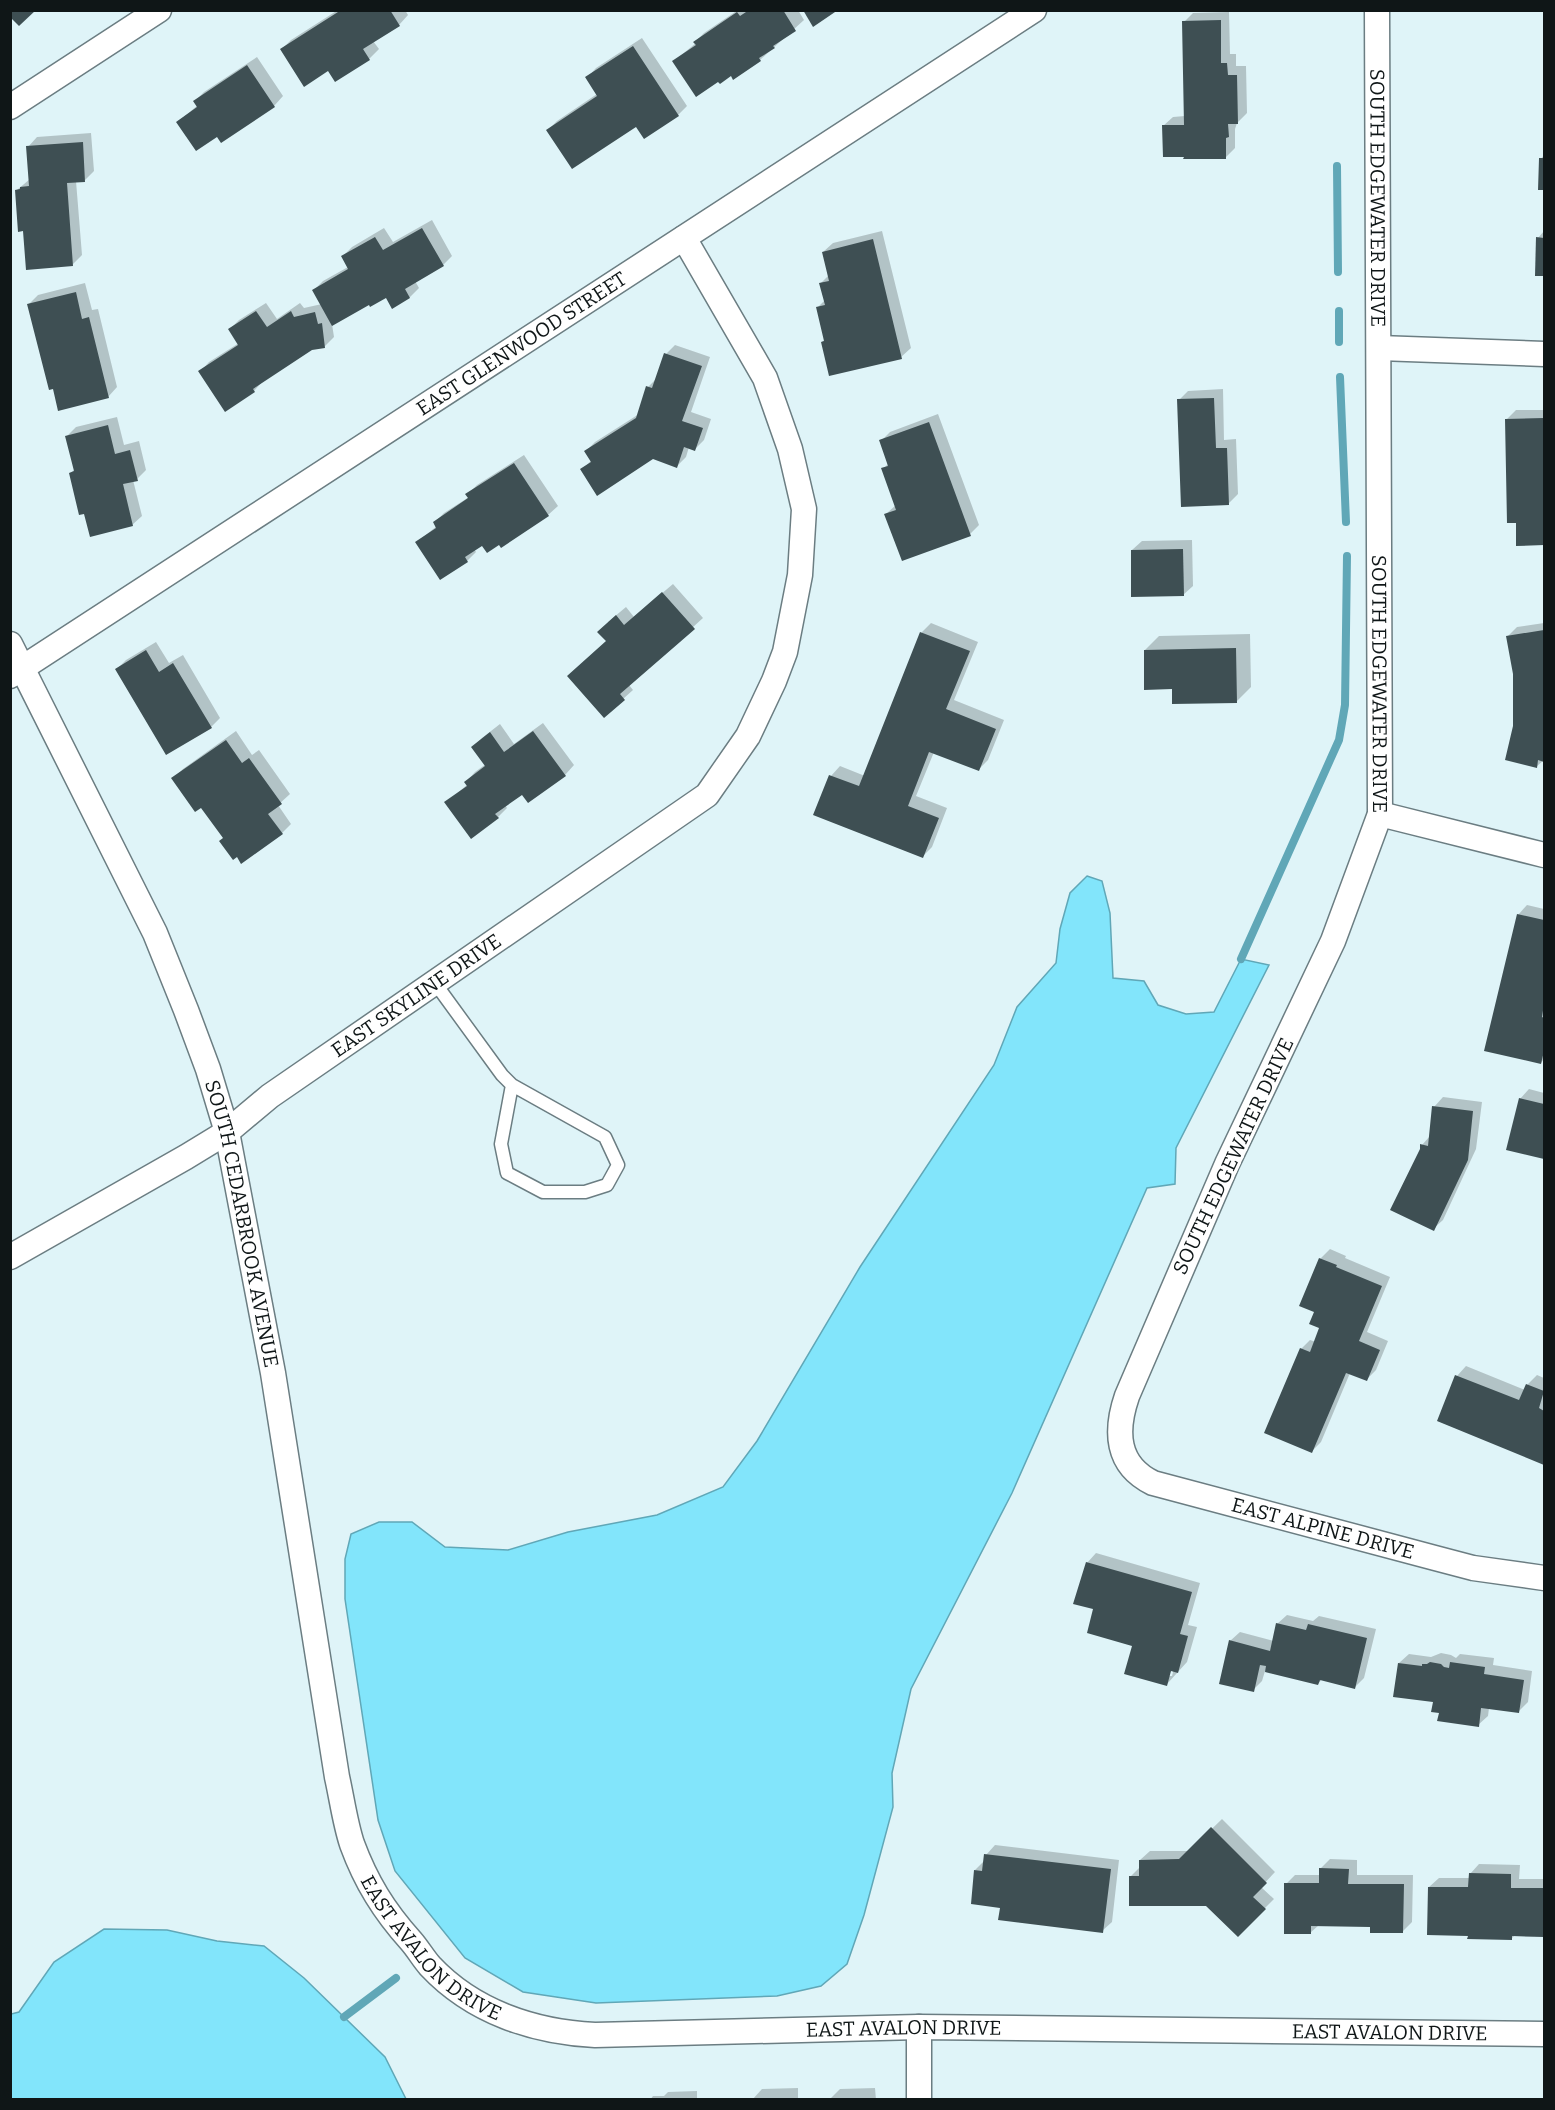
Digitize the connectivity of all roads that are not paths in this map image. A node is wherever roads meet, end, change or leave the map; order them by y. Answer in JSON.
{"nodes":[{"id":1,"x":159,"y":10,"type":"edge"},
{"id":2,"x":1034,"y":10,"type":"edge"},
{"id":3,"x":1377,"y":10,"type":"edge"},
{"id":4,"x":10,"y":108,"type":"edge"},
{"id":5,"x":684,"y":238,"type":"junction"},
{"id":6,"x":1379,"y":348,"type":"junction"},
{"id":7,"x":1545,"y":354,"type":"edge"},
{"id":8,"x":10,"y":644,"type":"edge"},
{"id":9,"x":16,"y":672,"type":"edge"},
{"id":10,"x":1380,"y":814,"type":"junction"},
{"id":11,"x":1545,"y":855,"type":"edge"},
{"id":12,"x":435,"y":983,"type":"junction"},
{"id":13,"x":512,"y":1085,"type":"junction"},
{"id":14,"x":227,"y":1132,"type":"junction"},
{"id":15,"x":10,"y":1257,"type":"edge"},
{"id":16,"x":1121,"y":1445,"type":"joint"},
{"id":17,"x":1545,"y":1578,"type":"edge"},
{"id":18,"x":351,"y":1842,"type":"joint"},
{"id":19,"x":919,"y":2028,"type":"junction"},
{"id":20,"x":1545,"y":2034,"type":"edge"},
{"id":21,"x":919,"y":2100,"type":"edge"}],
"edges":[{"from":1,"to":4,"type":"street"},
{"from":2,"to":5,"type":"street","name":"EAST GLENWOOD STREET"},
{"from":3,"to":6,"type":"street","name":"SOUTH EDGEWATER DRIVE"},
{"from":5,"to":9,"type":"street","name":"EAST GLENWOOD STREET"},
{"from":5,"to":12,"type":"street","name":"EAST SKYLINE DRIVE"},
{"from":6,"to":7,"type":"street"},
{"from":6,"to":10,"type":"street","name":"SOUTH EDGEWATER DRIVE"},
{"from":8,"to":9,"type":"street","name":"SOUTH CEDARBROOK AVENUE"},
{"from":9,"to":14,"type":"street","name":"SOUTH CEDARBROOK AVENUE"},
{"from":10,"to":11,"type":"street"},
{"from":10,"to":16,"type":"street","name":"SOUTH EDGEWATER DRIVE"},
{"from":12,"to":13,"type":"lane"},
{"from":12,"to":14,"type":"street","name":"EAST SKYLINE DRIVE"},
{"from":13,"to":13,"type":"lane"},
{"from":14,"to":15,"type":"street","name":"EAST SKYLINE DRIVE"},
{"from":14,"to":18,"type":"street","name":"SOUTH CEDARBROOK AVENUE"},
{"from":16,"to":17,"type":"street","name":"EAST ALPINE DRIVE"},
{"from":18,"to":19,"type":"street","name":"EAST AVALON DRIVE"},
{"from":19,"to":20,"type":"street","name":"EAST AVALON DRIVE"},
{"from":19,"to":21,"type":"street"}]}
